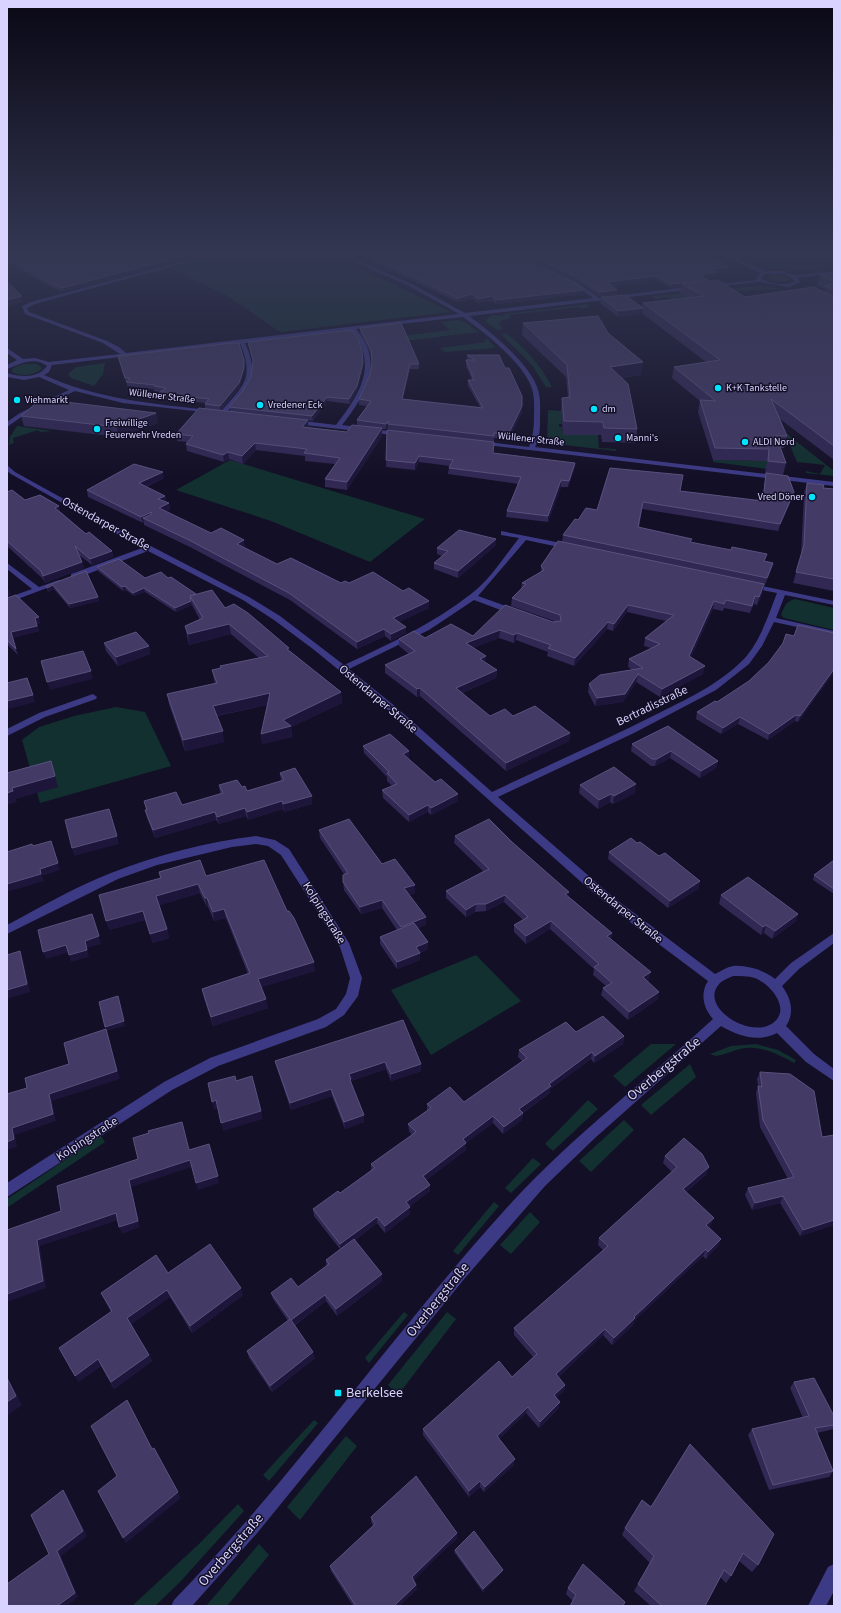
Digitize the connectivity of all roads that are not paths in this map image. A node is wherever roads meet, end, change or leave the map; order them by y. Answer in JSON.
{"nodes":[{"id":1,"x":68,"y":328,"type":"edge"},
{"id":2,"x":350,"y":328,"type":"edge"},
{"id":3,"x":352,"y":328,"type":"edge"},
{"id":4,"x":483,"y":328,"type":"edge"},
{"id":5,"x":242,"y":341,"type":"junction"},
{"id":6,"x":7,"y":350,"type":"edge"},
{"id":7,"x":124,"y":354,"type":"junction"},
{"id":8,"x":22,"y":361,"type":"junction"},
{"id":9,"x":48,"y":364,"type":"junction"},
{"id":10,"x":7,"y":367,"type":"edge"},
{"id":11,"x":7,"y":375,"type":"edge"},
{"id":12,"x":39,"y":375,"type":"junction"},
{"id":13,"x":73,"y":390,"type":"junction"},
{"id":14,"x":222,"y":414,"type":"junction"},
{"id":15,"x":230,"y":414,"type":"edge"},
{"id":16,"x":291,"y":422,"type":"edge"},
{"id":17,"x":7,"y":425,"type":"edge"},
{"id":18,"x":338,"y":427,"type":"junction"},
{"id":19,"x":407,"y":435,"type":"edge"},
{"id":20,"x":469,"y":442,"type":"edge"},
{"id":21,"x":531,"y":449,"type":"junction"},
{"id":22,"x":7,"y":468,"type":"edge"},
{"id":23,"x":834,"y":484,"type":"edge"},
{"id":24,"x":504,"y":533,"type":"dead end"},
{"id":25,"x":524,"y":538,"type":"junction"},
{"id":26,"x":149,"y":548,"type":"junction"},
{"id":27,"x":579,"y":549,"type":"edge"},
{"id":28,"x":7,"y":565,"type":"edge"},
{"id":29,"x":743,"y":584,"type":"edge"},
{"id":30,"x":38,"y":590,"type":"junction"},
{"id":31,"x":782,"y":592,"type":"junction"},
{"id":32,"x":472,"y":597,"type":"junction"},
{"id":33,"x":7,"y":601,"type":"edge"},
{"id":34,"x":834,"y":603,"type":"edge"},
{"id":35,"x":521,"y":614,"type":"edge"},
{"id":36,"x":771,"y":618,"type":"junction"},
{"id":37,"x":834,"y":633,"type":"edge"},
{"id":38,"x":342,"y":668,"type":"junction"},
{"id":39,"x":93,"y":697,"type":"dead end"},
{"id":40,"x":7,"y":733,"type":"edge"},
{"id":41,"x":491,"y":796,"type":"junction"},
{"id":42,"x":7,"y":930,"type":"edge"},
{"id":43,"x":834,"y":936,"type":"edge"},
{"id":44,"x":714,"y":980,"type":"junction"},
{"id":45,"x":776,"y":985,"type":"junction"},
{"id":46,"x":721,"y":1019,"type":"junction"},
{"id":47,"x":778,"y":1026,"type":"junction"},
{"id":48,"x":834,"y":1076,"type":"edge"},
{"id":49,"x":7,"y":1191,"type":"edge"},
{"id":50,"x":834,"y":1573,"type":"edge"},
{"id":51,"x":180,"y":1606,"type":"edge"},
{"id":52,"x":817,"y":1606,"type":"edge"}],
"edges":[{"from":1,"to":7,"type":"street"},
{"from":2,"to":5,"type":"street"},
{"from":3,"to":18,"type":"street"},
{"from":4,"to":21,"type":"street"},
{"from":5,"to":7,"type":"street"},
{"from":5,"to":14,"type":"street"},
{"from":6,"to":8,"type":"street"},
{"from":7,"to":9,"type":"street"},
{"from":8,"to":9,"type":"street"},
{"from":8,"to":10,"type":"street"},
{"from":9,"to":12,"type":"street"},
{"from":11,"to":12,"type":"street"},
{"from":12,"to":13,"type":"street","name":"Wüllener Straße"},
{"from":13,"to":14,"type":"street","name":"Wüllener Straße"},
{"from":13,"to":17,"type":"street"},
{"from":14,"to":15,"type":"street","name":"Wüllener Straße"},
{"from":16,"to":18,"type":"street"},
{"from":18,"to":19,"type":"street"},
{"from":20,"to":21,"type":"street","name":"Wüllener Straße"},
{"from":21,"to":23,"type":"street","name":"Wüllener Straße"},
{"from":22,"to":26,"type":"street","name":"Ostendarper Straße"},
{"from":24,"to":25,"type":"street"},
{"from":25,"to":27,"type":"street"},
{"from":25,"to":32,"type":"street"},
{"from":26,"to":30,"type":"street"},
{"from":26,"to":38,"type":"street","name":"Ostendarper Straße"},
{"from":28,"to":30,"type":"street"},
{"from":29,"to":31,"type":"street"},
{"from":30,"to":33,"type":"street"},
{"from":31,"to":34,"type":"street"},
{"from":31,"to":36,"type":"street","name":"Bertradisstraße"},
{"from":32,"to":35,"type":"street"},
{"from":32,"to":38,"type":"street"},
{"from":36,"to":37,"type":"street"},
{"from":36,"to":41,"type":"street","name":"Bertradisstraße"},
{"from":38,"to":41,"type":"street","name":"Ostendarper Straße"},
{"from":39,"to":40,"type":"street"},
{"from":41,"to":44,"type":"street","name":"Ostendarper Straße"},
{"from":42,"to":49,"type":"street","name":"Kolpingstraße"},
{"from":43,"to":45,"type":"street"},
{"from":44,"to":45,"type":"street"},
{"from":44,"to":46,"type":"street"},
{"from":45,"to":47,"type":"street"},
{"from":46,"to":47,"type":"street"},
{"from":46,"to":51,"type":"street","name":"Overbergstraße"},
{"from":47,"to":48,"type":"street"},
{"from":50,"to":52,"type":"street"}]}
